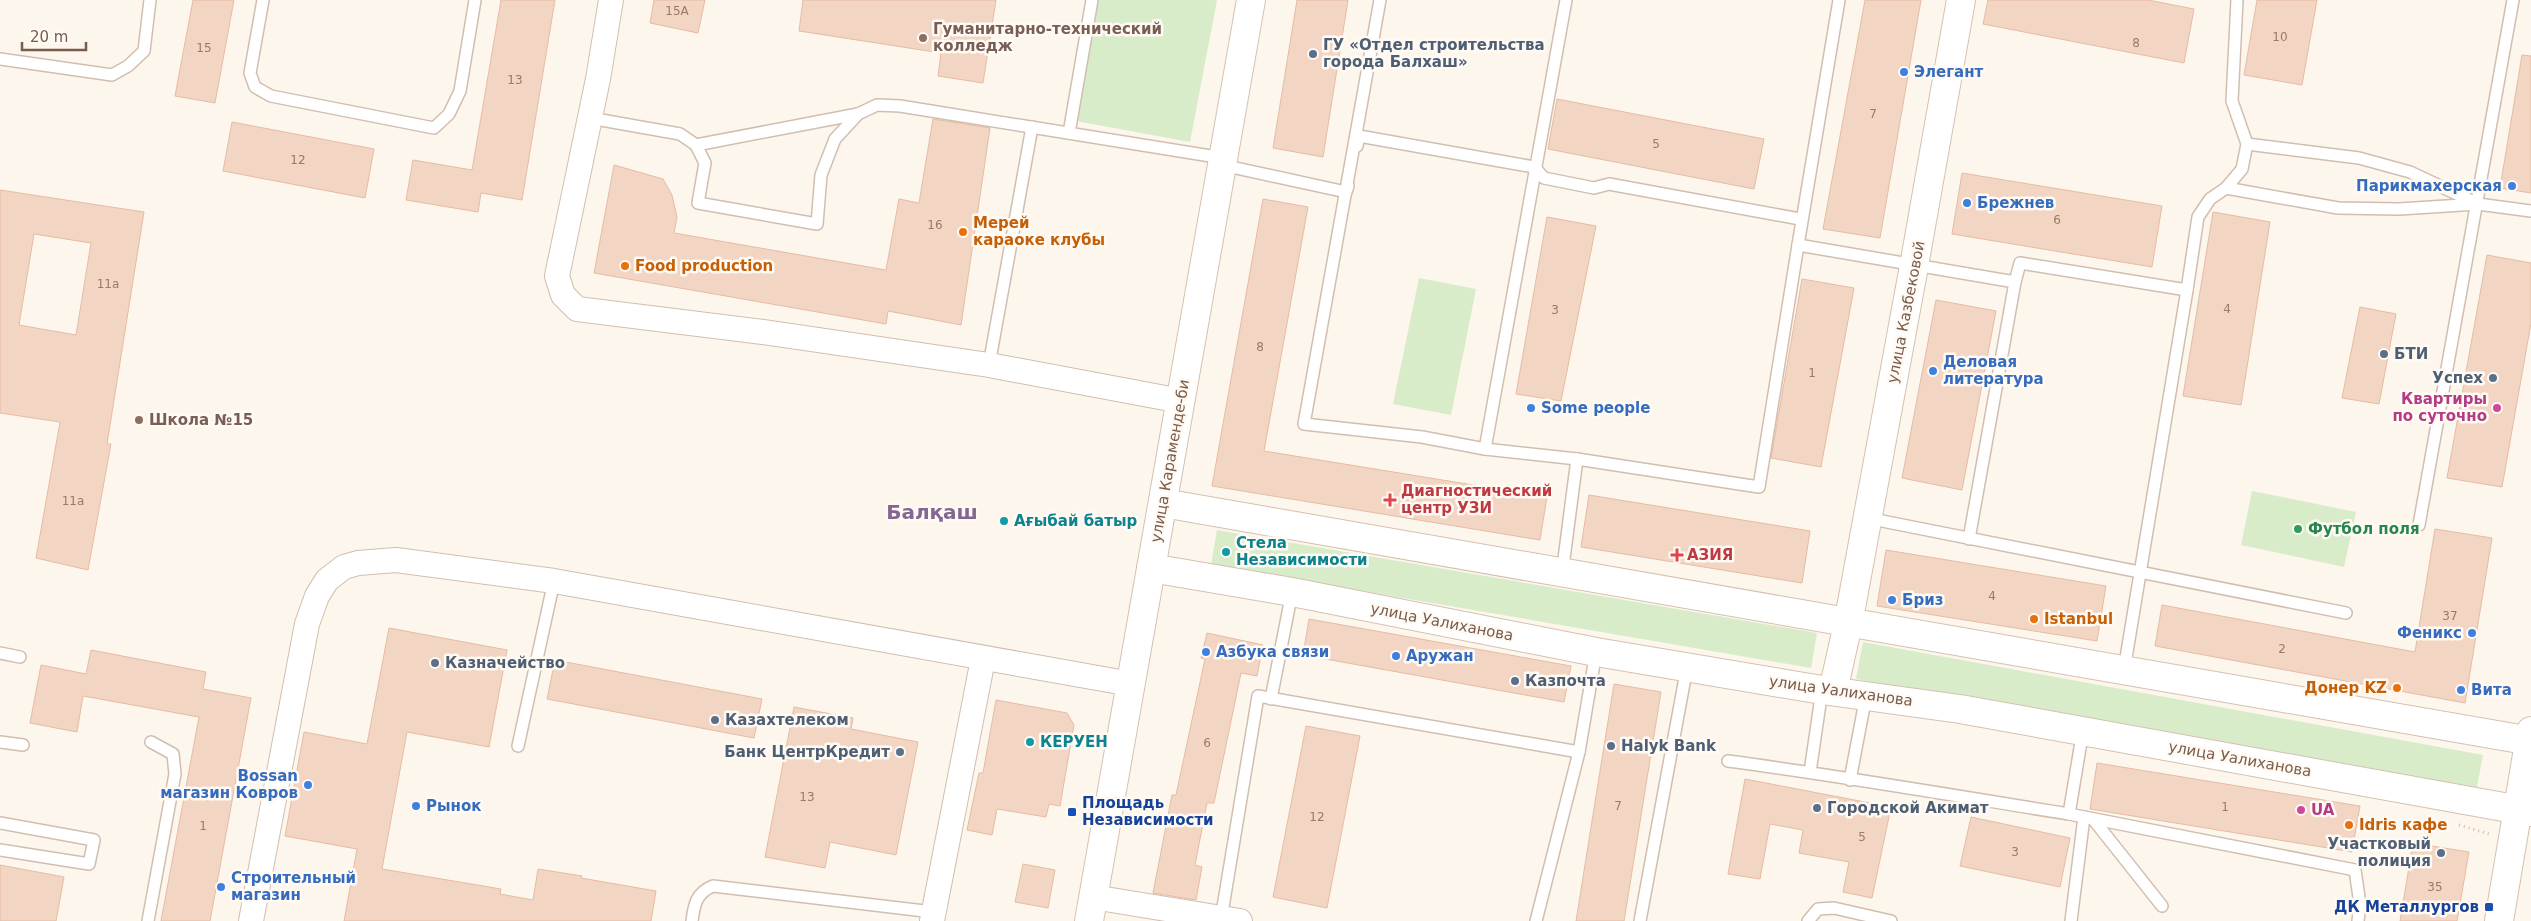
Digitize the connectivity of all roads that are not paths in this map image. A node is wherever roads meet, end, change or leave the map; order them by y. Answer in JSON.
{"nodes":[{"id":1,"x":150,"y":0,"type":"edge"},
{"id":2,"x":263,"y":0,"type":"edge"},
{"id":3,"x":475,"y":0,"type":"edge"},
{"id":4,"x":611,"y":0,"type":"edge"},
{"id":5,"x":1092,"y":0,"type":"edge"},
{"id":6,"x":1251,"y":0,"type":"edge"},
{"id":7,"x":1380,"y":0,"type":"edge"},
{"id":8,"x":1566,"y":0,"type":"edge"},
{"id":9,"x":1839,"y":0,"type":"edge"},
{"id":10,"x":1961,"y":0,"type":"edge"},
{"id":11,"x":2237,"y":0,"type":"edge"},
{"id":12,"x":2513,"y":0,"type":"edge"},
{"id":13,"x":0,"y":59,"type":"edge"},
{"id":14,"x":858,"y":114,"type":"junction"},
{"id":15,"x":590,"y":118,"type":"junction"},
{"id":16,"x":1032,"y":127,"type":"junction"},
{"id":17,"x":1069,"y":133,"type":"junction"},
{"id":18,"x":2247,"y":144,"type":"junction"},
{"id":19,"x":696,"y":145,"type":"junction"},
{"id":20,"x":1222,"y":162,"type":"junction"},
{"id":21,"x":1534,"y":167,"type":"junction"},
{"id":22,"x":2226,"y":188,"type":"junction"},
{"id":23,"x":1346,"y":192,"type":"junction"},
{"id":24,"x":2478,"y":204,"type":"junction"},
{"id":25,"x":2531,"y":211,"type":"edge"},
{"id":26,"x":1800,"y":219,"type":"junction"},
{"id":27,"x":1798,"y":245,"type":"junction"},
{"id":28,"x":1914,"y":266,"type":"junction"},
{"id":29,"x":2015,"y":282,"type":"junction"},
{"id":30,"x":2187,"y":290,"type":"junction"},
{"id":31,"x":989,"y":365,"type":"junction"},
{"id":32,"x":1181,"y":401,"type":"junction"},
{"id":33,"x":1484,"y":449,"type":"junction"},
{"id":34,"x":1577,"y":459,"type":"junction"},
{"id":35,"x":1163,"y":503,"type":"junction"},
{"id":36,"x":1867,"y":518,"type":"junction"},
{"id":37,"x":2419,"y":525,"type":"dead end"},
{"id":38,"x":1969,"y":538,"type":"junction"},
{"id":39,"x":1151,"y":568,"type":"junction"},
{"id":40,"x":2141,"y":572,"type":"junction"},
{"id":41,"x":1562,"y":574,"type":"junction"},
{"id":42,"x":554,"y":581,"type":"junction"},
{"id":43,"x":1292,"y":592,"type":"junction"},
{"id":44,"x":2346,"y":612,"type":"dead end"},
{"id":45,"x":1848,"y":624,"type":"junction"},
{"id":46,"x":1596,"y":652,"type":"junction"},
{"id":47,"x":0,"y":653,"type":"edge"},
{"id":48,"x":20,"y":656,"type":"dead end"},
{"id":49,"x":983,"y":659,"type":"junction"},
{"id":50,"x":1687,"y":667,"type":"junction"},
{"id":51,"x":2123,"y":671,"type":"junction"},
{"id":52,"x":1131,"y":684,"type":"junction"},
{"id":53,"x":1828,"y":690,"type":"junction"},
{"id":54,"x":1866,"y":696,"type":"junction"},
{"id":55,"x":1271,"y":698,"type":"junction"},
{"id":56,"x":2083,"y":730,"type":"junction"},
{"id":57,"x":2530,"y":738,"type":"edge"},
{"id":58,"x":0,"y":742,"type":"edge"},
{"id":59,"x":152,"y":742,"type":"dead end"},
{"id":60,"x":23,"y":745,"type":"dead end"},
{"id":61,"x":518,"y":746,"type":"dead end"},
{"id":62,"x":1579,"y":752,"type":"junction"},
{"id":63,"x":1728,"y":761,"type":"dead end"},
{"id":64,"x":1810,"y":772,"type":"junction"},
{"id":65,"x":1850,"y":780,"type":"junction"},
{"id":66,"x":2524,"y":811,"type":"edge"},
{"id":67,"x":2069,"y":814,"type":"junction"},
{"id":68,"x":2089,"y":818,"type":"junction"},
{"id":69,"x":0,"y":823,"type":"edge"},
{"id":70,"x":0,"y":850,"type":"edge"},
{"id":71,"x":2162,"y":906,"type":"dead end"},
{"id":72,"x":1091,"y":909,"type":"edge"},
{"id":73,"x":933,"y":917,"type":"edge"},
{"id":74,"x":1227,"y":920,"type":"edge"},
{"id":75,"x":148,"y":921,"type":"edge"},
{"id":76,"x":251,"y":921,"type":"edge"},
{"id":77,"x":692,"y":921,"type":"edge"},
{"id":78,"x":1536,"y":921,"type":"edge"},
{"id":79,"x":1640,"y":921,"type":"edge"},
{"id":80,"x":1808,"y":921,"type":"edge"},
{"id":81,"x":1891,"y":921,"type":"edge"},
{"id":82,"x":2071,"y":921,"type":"edge"},
{"id":83,"x":2358,"y":921,"type":"edge"},
{"id":84,"x":2499,"y":921,"type":"edge"}],
"edges":[{"from":1,"to":13,"type":"lane"},
{"from":2,"to":3,"type":"lane"},
{"from":4,"to":15,"type":"street"},
{"from":5,"to":17,"type":"lane"},
{"from":6,"to":20,"type":"street","name":"улица Караменде-би"},
{"from":7,"to":23,"type":"lane"},
{"from":8,"to":21,"type":"lane"},
{"from":9,"to":26,"type":"lane"},
{"from":10,"to":28,"type":"street","name":"улица Казбековой"},
{"from":11,"to":18,"type":"lane"},
{"from":12,"to":24,"type":"lane"},
{"from":14,"to":16,"type":"lane"},
{"from":14,"to":19,"type":"lane"},
{"from":14,"to":19,"type":"lane"},
{"from":15,"to":19,"type":"lane"},
{"from":15,"to":31,"type":"street"},
{"from":16,"to":17,"type":"lane"},
{"from":16,"to":31,"type":"lane"},
{"from":17,"to":20,"type":"lane"},
{"from":18,"to":22,"type":"lane"},
{"from":18,"to":24,"type":"lane"},
{"from":20,"to":23,"type":"lane"},
{"from":20,"to":32,"type":"street","name":"улица Караменде-би"},
{"from":21,"to":23,"type":"lane"},
{"from":21,"to":26,"type":"lane"},
{"from":21,"to":33,"type":"lane"},
{"from":22,"to":24,"type":"lane"},
{"from":22,"to":30,"type":"lane"},
{"from":23,"to":33,"type":"lane"},
{"from":24,"to":25,"type":"lane"},
{"from":24,"to":37,"type":"lane"},
{"from":26,"to":27,"type":"lane"},
{"from":27,"to":28,"type":"lane"},
{"from":27,"to":34,"type":"lane"},
{"from":28,"to":29,"type":"lane"},
{"from":28,"to":36,"type":"street","name":"улица Казбековой"},
{"from":29,"to":30,"type":"lane"},
{"from":29,"to":38,"type":"lane"},
{"from":30,"to":40,"type":"lane"},
{"from":31,"to":32,"type":"street"},
{"from":32,"to":35,"type":"street","name":"улица Караменде-би"},
{"from":33,"to":34,"type":"lane"},
{"from":34,"to":41,"type":"lane"},
{"from":35,"to":39,"type":"street","name":"улица Караменде-би"},
{"from":35,"to":41,"type":"street"},
{"from":36,"to":38,"type":"lane"},
{"from":36,"to":45,"type":"street","name":"улица Казбековой"},
{"from":38,"to":40,"type":"lane"},
{"from":39,"to":43,"type":"street","name":"улица Уалиханова"},
{"from":39,"to":52,"type":"street","name":"улица Караменде-би"},
{"from":40,"to":44,"type":"lane"},
{"from":40,"to":51,"type":"lane"},
{"from":41,"to":45,"type":"street"},
{"from":42,"to":49,"type":"street"},
{"from":42,"to":61,"type":"lane"},
{"from":42,"to":76,"type":"street"},
{"from":43,"to":46,"type":"street","name":"улица Уалиханова"},
{"from":43,"to":55,"type":"lane"},
{"from":45,"to":51,"type":"street"},
{"from":45,"to":53,"type":"street","name":"улица Казбековой"},
{"from":46,"to":50,"type":"street","name":"улица Уалиханова"},
{"from":46,"to":62,"type":"lane"},
{"from":47,"to":48,"type":"lane"},
{"from":49,"to":52,"type":"street"},
{"from":49,"to":73,"type":"street"},
{"from":50,"to":53,"type":"street","name":"улица Уалиханова"},
{"from":50,"to":79,"type":"lane"},
{"from":51,"to":57,"type":"street"},
{"from":52,"to":72,"type":"street","name":"улица Караменде-би"},
{"from":53,"to":54,"type":"street","name":"улица Уалиханова"},
{"from":53,"to":64,"type":"lane"},
{"from":54,"to":56,"type":"street","name":"улица Уалиханова"},
{"from":54,"to":65,"type":"lane"},
{"from":55,"to":62,"type":"lane"},
{"from":55,"to":74,"type":"lane"},
{"from":56,"to":66,"type":"street","name":"улица Уалиханова"},
{"from":56,"to":67,"type":"lane"},
{"from":57,"to":66,"type":"street"},
{"from":58,"to":60,"type":"lane"},
{"from":59,"to":75,"type":"lane"},
{"from":62,"to":78,"type":"lane"},
{"from":63,"to":64,"type":"lane"},
{"from":64,"to":65,"type":"lane"},
{"from":65,"to":67,"type":"lane"},
{"from":66,"to":84,"type":"street"},
{"from":67,"to":68,"type":"lane"},
{"from":68,"to":71,"type":"lane"},
{"from":68,"to":82,"type":"lane"},
{"from":68,"to":83,"type":"lane"},
{"from":69,"to":70,"type":"lane"},
{"from":72,"to":74,"type":"street"},
{"from":73,"to":77,"type":"lane"},
{"from":80,"to":81,"type":"lane"}]}
